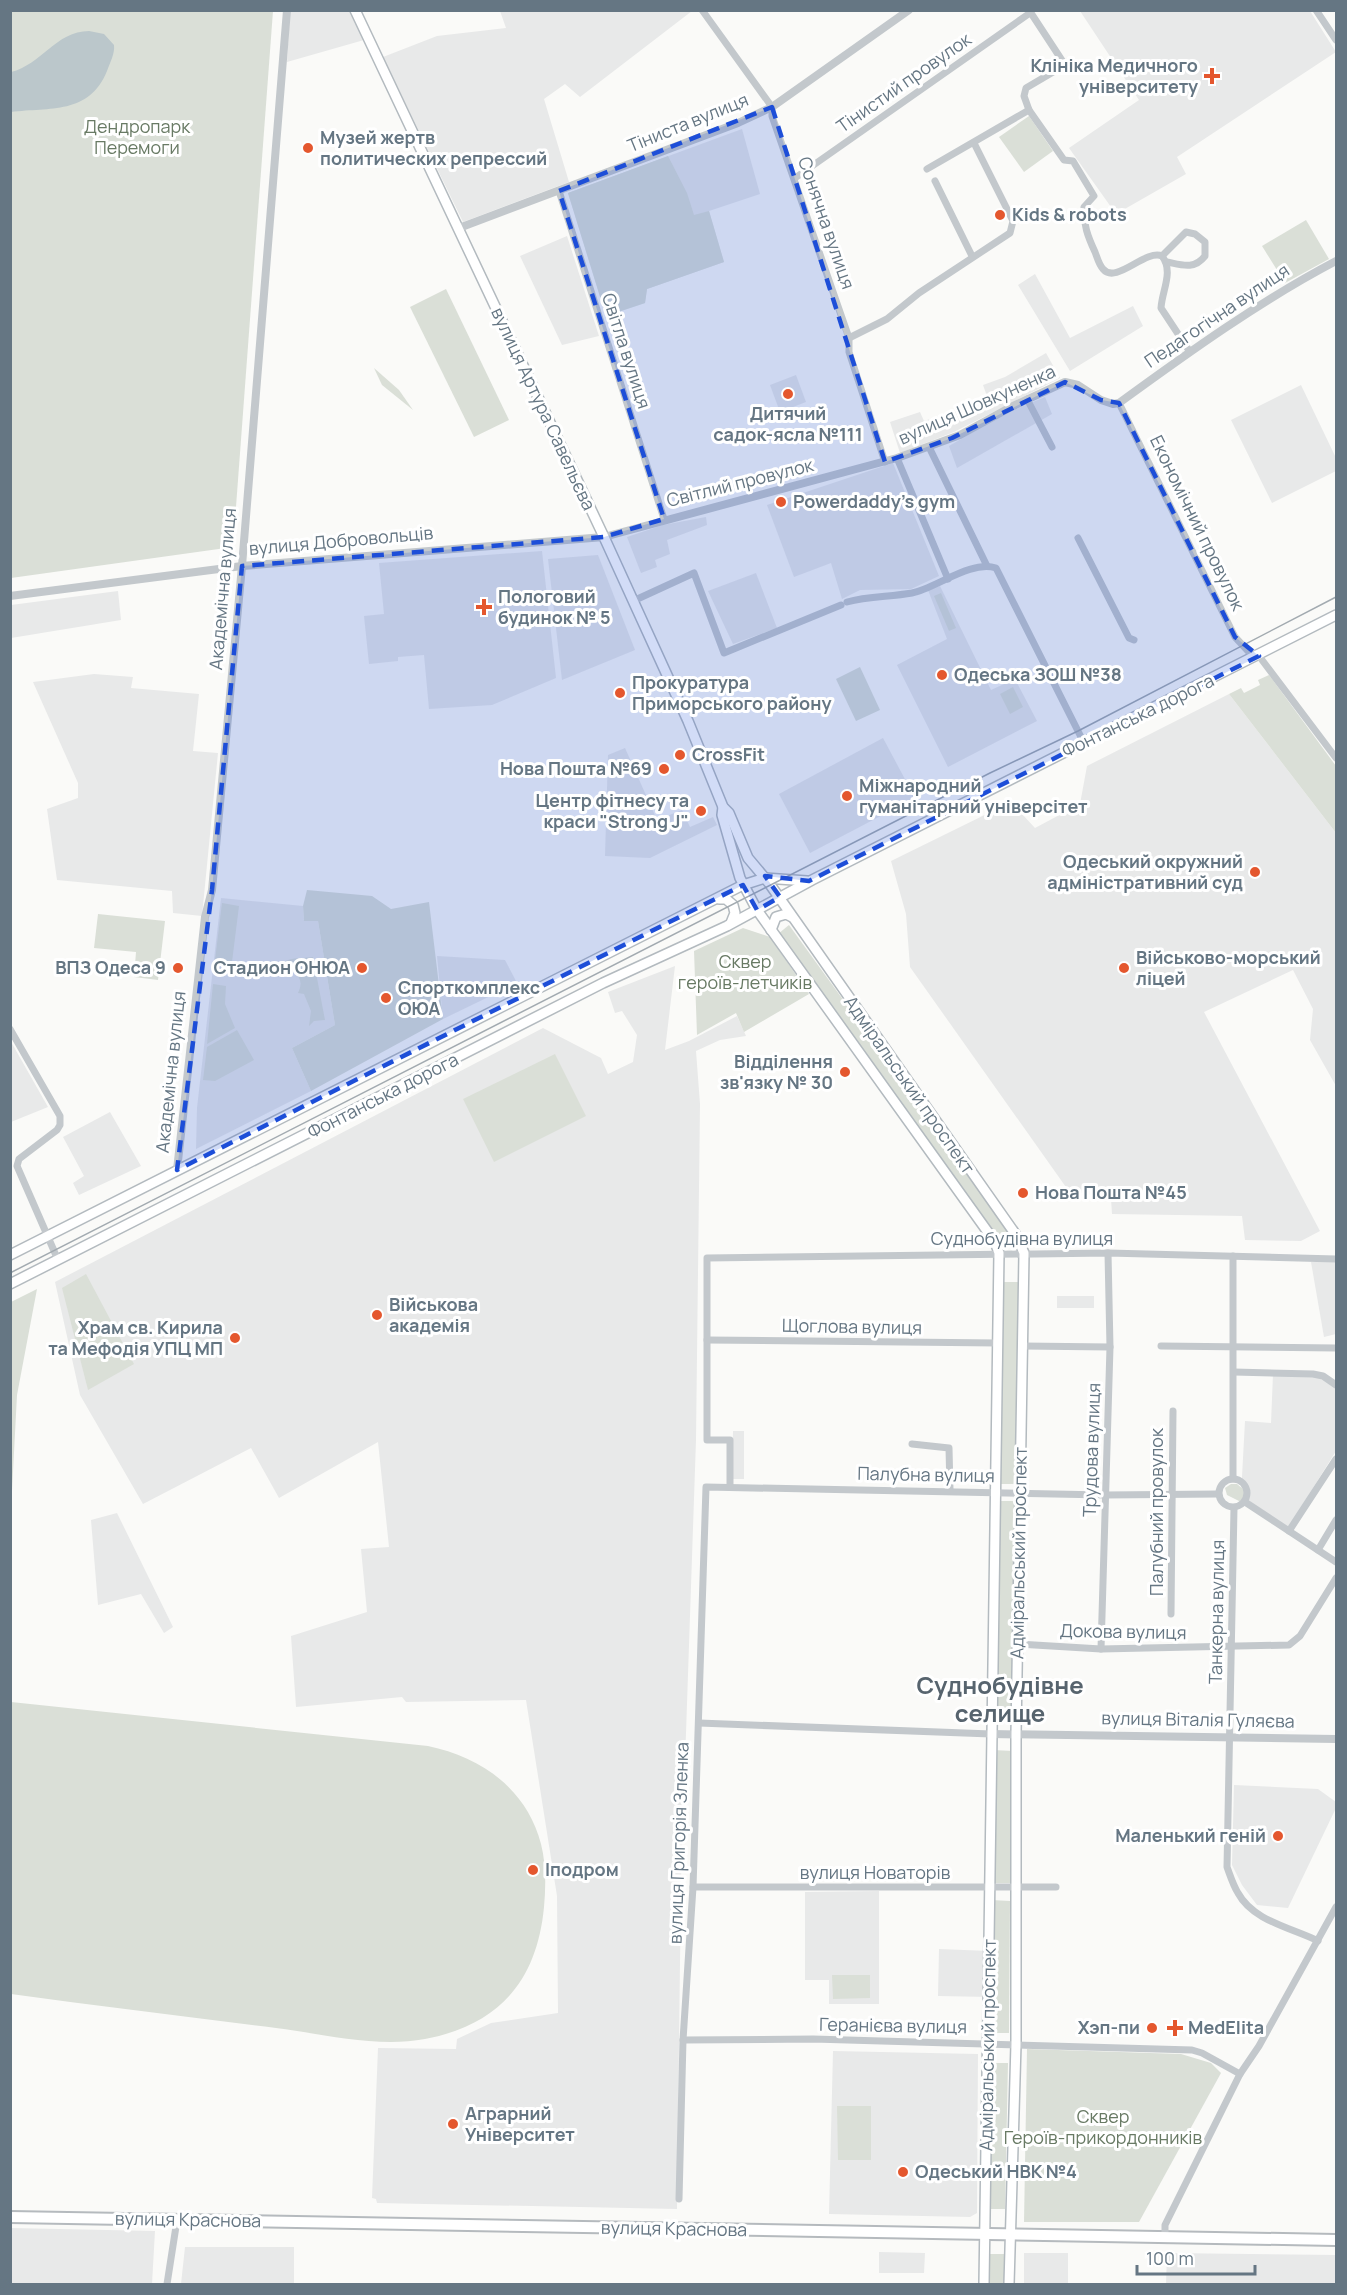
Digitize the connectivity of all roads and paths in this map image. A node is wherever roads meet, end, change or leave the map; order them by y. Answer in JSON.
{"nodes":[{"id":1,"x":287,"y":10,"type":"edge"},
{"id":2,"x":702,"y":10,"type":"edge"},
{"id":3,"x":909,"y":10,"type":"edge"},
{"id":4,"x":1316,"y":10,"type":"edge"},
{"id":5,"x":357,"y":12,"type":"edge"},
{"id":6,"x":1029,"y":12,"type":"edge"},
{"id":7,"x":1336,"y":40,"type":"edge"},
{"id":8,"x":772,"y":107,"type":"junction"},
{"id":9,"x":1029,"y":110,"type":"junction"},
{"id":10,"x":974,"y":143,"type":"junction"},
{"id":11,"x":927,"y":169,"type":"dead end"},
{"id":12,"x":795,"y":178,"type":"junction"},
{"id":13,"x":935,"y":181,"type":"dead end"},
{"id":14,"x":559,"y":191,"type":"junction"},
{"id":15,"x":459,"y":228,"type":"junction"},
{"id":16,"x":972,"y":256,"type":"junction"},
{"id":17,"x":1165,"y":259,"type":"junction"},
{"id":18,"x":1336,"y":261,"type":"edge"},
{"id":19,"x":849,"y":338,"type":"junction"},
{"id":20,"x":1190,"y":352,"type":"junction"},
{"id":21,"x":1027,"y":399,"type":"junction"},
{"id":22,"x":1116,"y":404,"type":"junction"},
{"id":23,"x":929,"y":447,"type":"junction"},
{"id":24,"x":1052,"y":447,"type":"dead end"},
{"id":25,"x":897,"y":458,"type":"junction"},
{"id":26,"x":885,"y":462,"type":"junction"},
{"id":27,"x":664,"y":519,"type":"junction"},
{"id":28,"x":604,"y":537,"type":"junction"},
{"id":29,"x":1078,"y":538,"type":"dead end"},
{"id":30,"x":242,"y":566,"type":"junction"},
{"id":31,"x":987,"y":566,"type":"junction"},
{"id":32,"x":948,"y":579,"type":"junction"},
{"id":33,"x":10,"y":596,"type":"edge"},
{"id":34,"x":633,"y":601,"type":"junction"},
{"id":35,"x":1336,"y":615,"type":"edge"},
{"id":36,"x":1134,"y":640,"type":"dead end"},
{"id":37,"x":1259,"y":656,"type":"junction"},
{"id":38,"x":1084,"y":743,"type":"junction"},
{"id":39,"x":1336,"y":758,"type":"edge"},
{"id":40,"x":723,"y":807,"type":"junction"},
{"id":41,"x":765,"y":878,"type":"junction"},
{"id":42,"x":809,"y":881,"type":"junction"},
{"id":43,"x":743,"y":885,"type":"junction"},
{"id":44,"x":780,"y":897,"type":"junction"},
{"id":45,"x":719,"y":899,"type":"junction"},
{"id":46,"x":757,"y":910,"type":"junction"},
{"id":47,"x":792,"y":917,"type":"junction"},
{"id":48,"x":731,"y":923,"type":"junction"},
{"id":49,"x":771,"y":930,"type":"junction"},
{"id":50,"x":10,"y":1029,"type":"edge"},
{"id":51,"x":177,"y":1170,"type":"junction"},
{"id":52,"x":46,"y":1238,"type":"junction"},
{"id":53,"x":999,"y":1253,"type":"junction"},
{"id":54,"x":1024,"y":1253,"type":"junction"},
{"id":55,"x":1108,"y":1253,"type":"junction"},
{"id":56,"x":10,"y":1255,"type":"edge"},
{"id":57,"x":1233,"y":1256,"type":"junction"},
{"id":58,"x":1336,"y":1258,"type":"edge"},
{"id":59,"x":58,"y":1260,"type":"junction"},
{"id":60,"x":10,"y":1284,"type":"edge"},
{"id":61,"x":707,"y":1340,"type":"junction"},
{"id":62,"x":997,"y":1343,"type":"junction"},
{"id":63,"x":1023,"y":1346,"type":"junction"},
{"id":64,"x":1161,"y":1346,"type":"dead end"},
{"id":65,"x":1110,"y":1347,"type":"junction"},
{"id":66,"x":1234,"y":1348,"type":"junction"},
{"id":67,"x":1336,"y":1348,"type":"edge"},
{"id":68,"x":1234,"y":1372,"type":"junction"},
{"id":69,"x":1336,"y":1385,"type":"edge"},
{"id":70,"x":1173,"y":1411,"type":"dead end"},
{"id":71,"x":912,"y":1444,"type":"dead end"},
{"id":72,"x":1336,"y":1458,"type":"edge"},
{"id":73,"x":1233,"y":1479,"type":"junction"},
{"id":74,"x":706,"y":1487,"type":"joint"},
{"id":75,"x":730,"y":1487,"type":"junction"},
{"id":76,"x":950,"y":1490,"type":"junction"},
{"id":77,"x":995,"y":1492,"type":"junction"},
{"id":78,"x":1020,"y":1492,"type":"junction"},
{"id":79,"x":1218,"y":1494,"type":"junction"},
{"id":80,"x":1105,"y":1495,"type":"junction"},
{"id":81,"x":1173,"y":1495,"type":"junction"},
{"id":82,"x":1245,"y":1502,"type":"junction"},
{"id":83,"x":1234,"y":1508,"type":"junction"},
{"id":84,"x":1336,"y":1520,"type":"edge"},
{"id":85,"x":1289,"y":1531,"type":"junction"},
{"id":86,"x":1318,"y":1550,"type":"junction"},
{"id":87,"x":1336,"y":1562,"type":"edge"},
{"id":88,"x":1336,"y":1578,"type":"edge"},
{"id":89,"x":1171,"y":1614,"type":"dead end"},
{"id":90,"x":1018,"y":1644,"type":"junction"},
{"id":91,"x":1231,"y":1646,"type":"junction"},
{"id":92,"x":1101,"y":1649,"type":"junction"},
{"id":93,"x":699,"y":1723,"type":"junction"},
{"id":94,"x":991,"y":1734,"type":"junction"},
{"id":95,"x":1016,"y":1734,"type":"junction"},
{"id":96,"x":1229,"y":1736,"type":"junction"},
{"id":97,"x":1336,"y":1739,"type":"edge"},
{"id":98,"x":693,"y":1887,"type":"junction"},
{"id":99,"x":1016,"y":1887,"type":"junction"},
{"id":100,"x":1056,"y":1887,"type":"dead end"},
{"id":101,"x":990,"y":1888,"type":"junction"},
{"id":102,"x":1336,"y":1907,"type":"edge"},
{"id":103,"x":1318,"y":1941,"type":"junction"},
{"id":104,"x":683,"y":2040,"type":"junction"},
{"id":105,"x":988,"y":2043,"type":"junction"},
{"id":106,"x":1016,"y":2044,"type":"junction"},
{"id":107,"x":1240,"y":2074,"type":"junction"},
{"id":108,"x":679,"y":2199,"type":"dead end"},
{"id":109,"x":10,"y":2217,"type":"edge"},
{"id":110,"x":177,"y":2220,"type":"junction"},
{"id":111,"x":985,"y":2234,"type":"junction"},
{"id":112,"x":1010,"y":2235,"type":"junction"},
{"id":113,"x":1165,"y":2238,"type":"junction"},
{"id":114,"x":1336,"y":2240,"type":"edge"},
{"id":115,"x":167,"y":2284,"type":"edge"},
{"id":116,"x":984,"y":2284,"type":"edge"},
{"id":117,"x":1009,"y":2284,"type":"edge"}],
"edges":[{"from":1,"to":30,"type":"street","name":"Академічна вулиця"},
{"from":2,"to":8,"type":"street","name":"Сонячна вулиця"},
{"from":3,"to":8,"type":"street","name":"Тіниста вулиця"},
{"from":4,"to":7,"type":"street"},
{"from":5,"to":15,"type":"main road","name":"вулиця Артура Савельєва"},
{"from":6,"to":9,"type":"street"},
{"from":6,"to":12,"type":"street","name":"Тінистий провулок"},
{"from":8,"to":12,"type":"street","name":"Сонячна вулиця"},
{"from":8,"to":14,"type":"street","name":"Тіниста вулиця"},
{"from":9,"to":10,"type":"street"},
{"from":9,"to":17,"type":"street"},
{"from":10,"to":11,"type":"street"},
{"from":10,"to":16,"type":"street"},
{"from":12,"to":19,"type":"street","name":"Сонячна вулиця"},
{"from":13,"to":16,"type":"street"},
{"from":14,"to":15,"type":"street","name":"Тіниста вулиця"},
{"from":14,"to":27,"type":"street","name":"Світла вулиця"},
{"from":15,"to":28,"type":"main road","name":"вулиця Артура Савельєва"},
{"from":16,"to":19,"type":"street"},
{"from":17,"to":17,"type":"street"},
{"from":17,"to":20,"type":"street"},
{"from":18,"to":20,"type":"street","name":"Педагогічна вулиця"},
{"from":19,"to":26,"type":"street","name":"Сонячна вулиця"},
{"from":20,"to":22,"type":"street","name":"Педагогічна вулиця"},
{"from":21,"to":22,"type":"street","name":"вулиця Шовкуненка"},
{"from":21,"to":23,"type":"street","name":"вулиця Шовкуненка"},
{"from":21,"to":24,"type":"street"},
{"from":22,"to":37,"type":"street","name":"Економічний провулок"},
{"from":23,"to":25,"type":"street","name":"вулиця Шовкуненка"},
{"from":23,"to":31,"type":"street"},
{"from":25,"to":26,"type":"street","name":"вулиця Шовкуненка"},
{"from":25,"to":32,"type":"street"},
{"from":26,"to":27,"type":"street","name":"Світлий провулок"},
{"from":27,"to":28,"type":"street","name":"Світлий провулок"},
{"from":28,"to":30,"type":"street","name":"вулиця Добровольців"},
{"from":28,"to":34,"type":"main road","name":"вулиця Артура Савельєва"},
{"from":29,"to":36,"type":"street"},
{"from":30,"to":33,"type":"street","name":"вулиця Добровольців"},
{"from":30,"to":51,"type":"street","name":"Академічна вулиця"},
{"from":31,"to":32,"type":"street"},
{"from":31,"to":38,"type":"street"},
{"from":32,"to":34,"type":"street"},
{"from":34,"to":40,"type":"main road","name":"вулиця Артура Савельєва"},
{"from":35,"to":37,"type":"main road","name":"Фонтанська дорога"},
{"from":37,"to":38,"type":"main road","name":"Фонтанська дорога"},
{"from":37,"to":39,"type":"street","name":"Економічний провулок"},
{"from":38,"to":42,"type":"main road","name":"Фонтанська дорога"},
{"from":40,"to":41,"type":"main road","name":"вулиця Артура Савельєва"},
{"from":40,"to":43,"type":"main road","name":"вулиця Артура Савельєва"},
{"from":41,"to":42,"type":"main road"},
{"from":41,"to":43,"type":"main road","name":"Фонтанська дорога"},
{"from":41,"to":44,"type":"main road","name":"вулиця Артура Савельєва"},
{"from":42,"to":44,"type":"main road","name":"Фонтанська дорога"},
{"from":43,"to":45,"type":"main road","name":"Фонтанська дорога"},
{"from":43,"to":46,"type":"main road","name":"вулиця Артура Савельєва"},
{"from":44,"to":46,"type":"main road","name":"Фонтанська дорога"},
{"from":44,"to":47,"type":"main road","name":"Адміральський проспект"},
{"from":45,"to":48,"type":"main road"},
{"from":45,"to":51,"type":"main road","name":"Фонтанська дорога"},
{"from":46,"to":48,"type":"main road","name":"Фонтанська дорога"},
{"from":46,"to":49,"type":"main road","name":"Адміральський проспект"},
{"from":47,"to":49,"type":"main road"},
{"from":47,"to":54,"type":"main road","name":"Адміральський проспект"},
{"from":48,"to":59,"type":"main road","name":"Фонтанська дорога"},
{"from":49,"to":53,"type":"main road","name":"Адміральський проспект"},
{"from":50,"to":52,"type":"street"},
{"from":51,"to":52,"type":"main road","name":"Фонтанська дорога"},
{"from":52,"to":56,"type":"main road","name":"Фонтанська дорога"},
{"from":52,"to":59,"type":"street"},
{"from":53,"to":54,"type":"street","name":"Суднобудівна вулиця"},
{"from":53,"to":61,"type":"street","name":"Суднобудівна вулиця"},
{"from":53,"to":62,"type":"main road","name":"Адміральський проспект"},
{"from":54,"to":55,"type":"street","name":"Суднобудівна вулиця"},
{"from":54,"to":63,"type":"main road","name":"Адміральський проспект"},
{"from":55,"to":57,"type":"street","name":"Суднобудівна вулиця"},
{"from":55,"to":65,"type":"street","name":"Трудова вулиця"},
{"from":57,"to":58,"type":"street","name":"Суднобудівна вулиця"},
{"from":57,"to":66,"type":"street"},
{"from":59,"to":60,"type":"main road","name":"Фонтанська дорога"},
{"from":61,"to":62,"type":"street","name":"Щоглова вулиця"},
{"from":61,"to":75,"type":"street"},
{"from":62,"to":77,"type":"main road","name":"Адміральський проспект"},
{"from":63,"to":65,"type":"street"},
{"from":63,"to":78,"type":"main road","name":"Адміральський проспект"},
{"from":64,"to":66,"type":"street"},
{"from":65,"to":80,"type":"street","name":"Трудова вулиця"},
{"from":66,"to":67,"type":"street"},
{"from":66,"to":68,"type":"street"},
{"from":68,"to":69,"type":"street"},
{"from":68,"to":73,"type":"street"},
{"from":70,"to":81,"type":"street","name":"Палубний провулок"},
{"from":71,"to":76,"type":"street"},
{"from":72,"to":85,"type":"street"},
{"from":73,"to":79,"type":"street"},
{"from":73,"to":82,"type":"street"},
{"from":74,"to":75,"type":"street","name":"Палубна вулиця"},
{"from":74,"to":93,"type":"street","name":"вулиця Григорія Зленка"},
{"from":75,"to":76,"type":"street","name":"Палубна вулиця"},
{"from":76,"to":77,"type":"street","name":"Палубна вулиця"},
{"from":77,"to":78,"type":"street","name":"Палубна вулиця"},
{"from":77,"to":94,"type":"main road","name":"Адміральський проспект"},
{"from":78,"to":80,"type":"street","name":"Палубна вулиця"},
{"from":78,"to":90,"type":"main road","name":"Адміральський проспект"},
{"from":79,"to":81,"type":"street","name":"Палубна вулиця"},
{"from":79,"to":83,"type":"street"},
{"from":80,"to":81,"type":"street","name":"Палубна вулиця"},
{"from":80,"to":92,"type":"street","name":"Трудова вулиця"},
{"from":81,"to":89,"type":"street","name":"Палубний провулок"},
{"from":82,"to":83,"type":"street"},
{"from":82,"to":85,"type":"street"},
{"from":83,"to":91,"type":"street","name":"Танкерна вулиця"},
{"from":84,"to":86,"type":"street"},
{"from":85,"to":86,"type":"street"},
{"from":86,"to":87,"type":"street"},
{"from":88,"to":91,"type":"street","name":"Докова вулиця"},
{"from":90,"to":92,"type":"street","name":"Докова вулиця"},
{"from":90,"to":95,"type":"main road","name":"Адміральський проспект"},
{"from":91,"to":92,"type":"street","name":"Докова вулиця"},
{"from":91,"to":96,"type":"street","name":"Танкерна вулиця"},
{"from":93,"to":94,"type":"street","name":"вулиця Віталія Гуляєва"},
{"from":93,"to":98,"type":"street","name":"вулиця Григорія Зленка"},
{"from":94,"to":95,"type":"street","name":"вулиця Віталія Гуляєва"},
{"from":94,"to":101,"type":"main road","name":"Адміральський проспект"},
{"from":95,"to":96,"type":"street","name":"вулиця Віталія Гуляєва"},
{"from":95,"to":99,"type":"main road","name":"Адміральський проспект"},
{"from":96,"to":97,"type":"street","name":"вулиця Віталія Гуляєва"},
{"from":96,"to":103,"type":"street","name":"Танкерна вулиця"},
{"from":98,"to":101,"type":"street","name":"вулиця Новаторів"},
{"from":98,"to":104,"type":"street","name":"вулиця Григорія Зленка"},
{"from":99,"to":100,"type":"street","name":"вулиця Новаторів"},
{"from":99,"to":101,"type":"street","name":"вулиця Новаторів"},
{"from":99,"to":106,"type":"main road","name":"Адміральський проспект"},
{"from":101,"to":105,"type":"main road","name":"Адміральський проспект"},
{"from":102,"to":103,"type":"street"},
{"from":103,"to":107,"type":"street"},
{"from":104,"to":105,"type":"street","name":"Геранієва вулиця"},
{"from":104,"to":108,"type":"street","name":"вулиця Григорія Зленка"},
{"from":105,"to":106,"type":"street","name":"Геранієва вулиця"},
{"from":105,"to":111,"type":"main road","name":"Адміральський проспект"},
{"from":106,"to":107,"type":"street","name":"Геранієва вулиця"},
{"from":106,"to":112,"type":"main road","name":"Адміральський проспект"},
{"from":107,"to":113,"type":"street"},
{"from":109,"to":110,"type":"main road","name":"вулиця Краснова"},
{"from":110,"to":111,"type":"main road","name":"вулиця Краснова"},
{"from":110,"to":115,"type":"street"},
{"from":111,"to":112,"type":"main road","name":"вулиця Краснова"},
{"from":111,"to":116,"type":"main road","name":"Адміральський проспект"},
{"from":112,"to":113,"type":"main road","name":"вулиця Краснова"},
{"from":112,"to":117,"type":"main road","name":"Адміральський проспект"},
{"from":113,"to":114,"type":"main road","name":"вулиця Краснова"}]}
